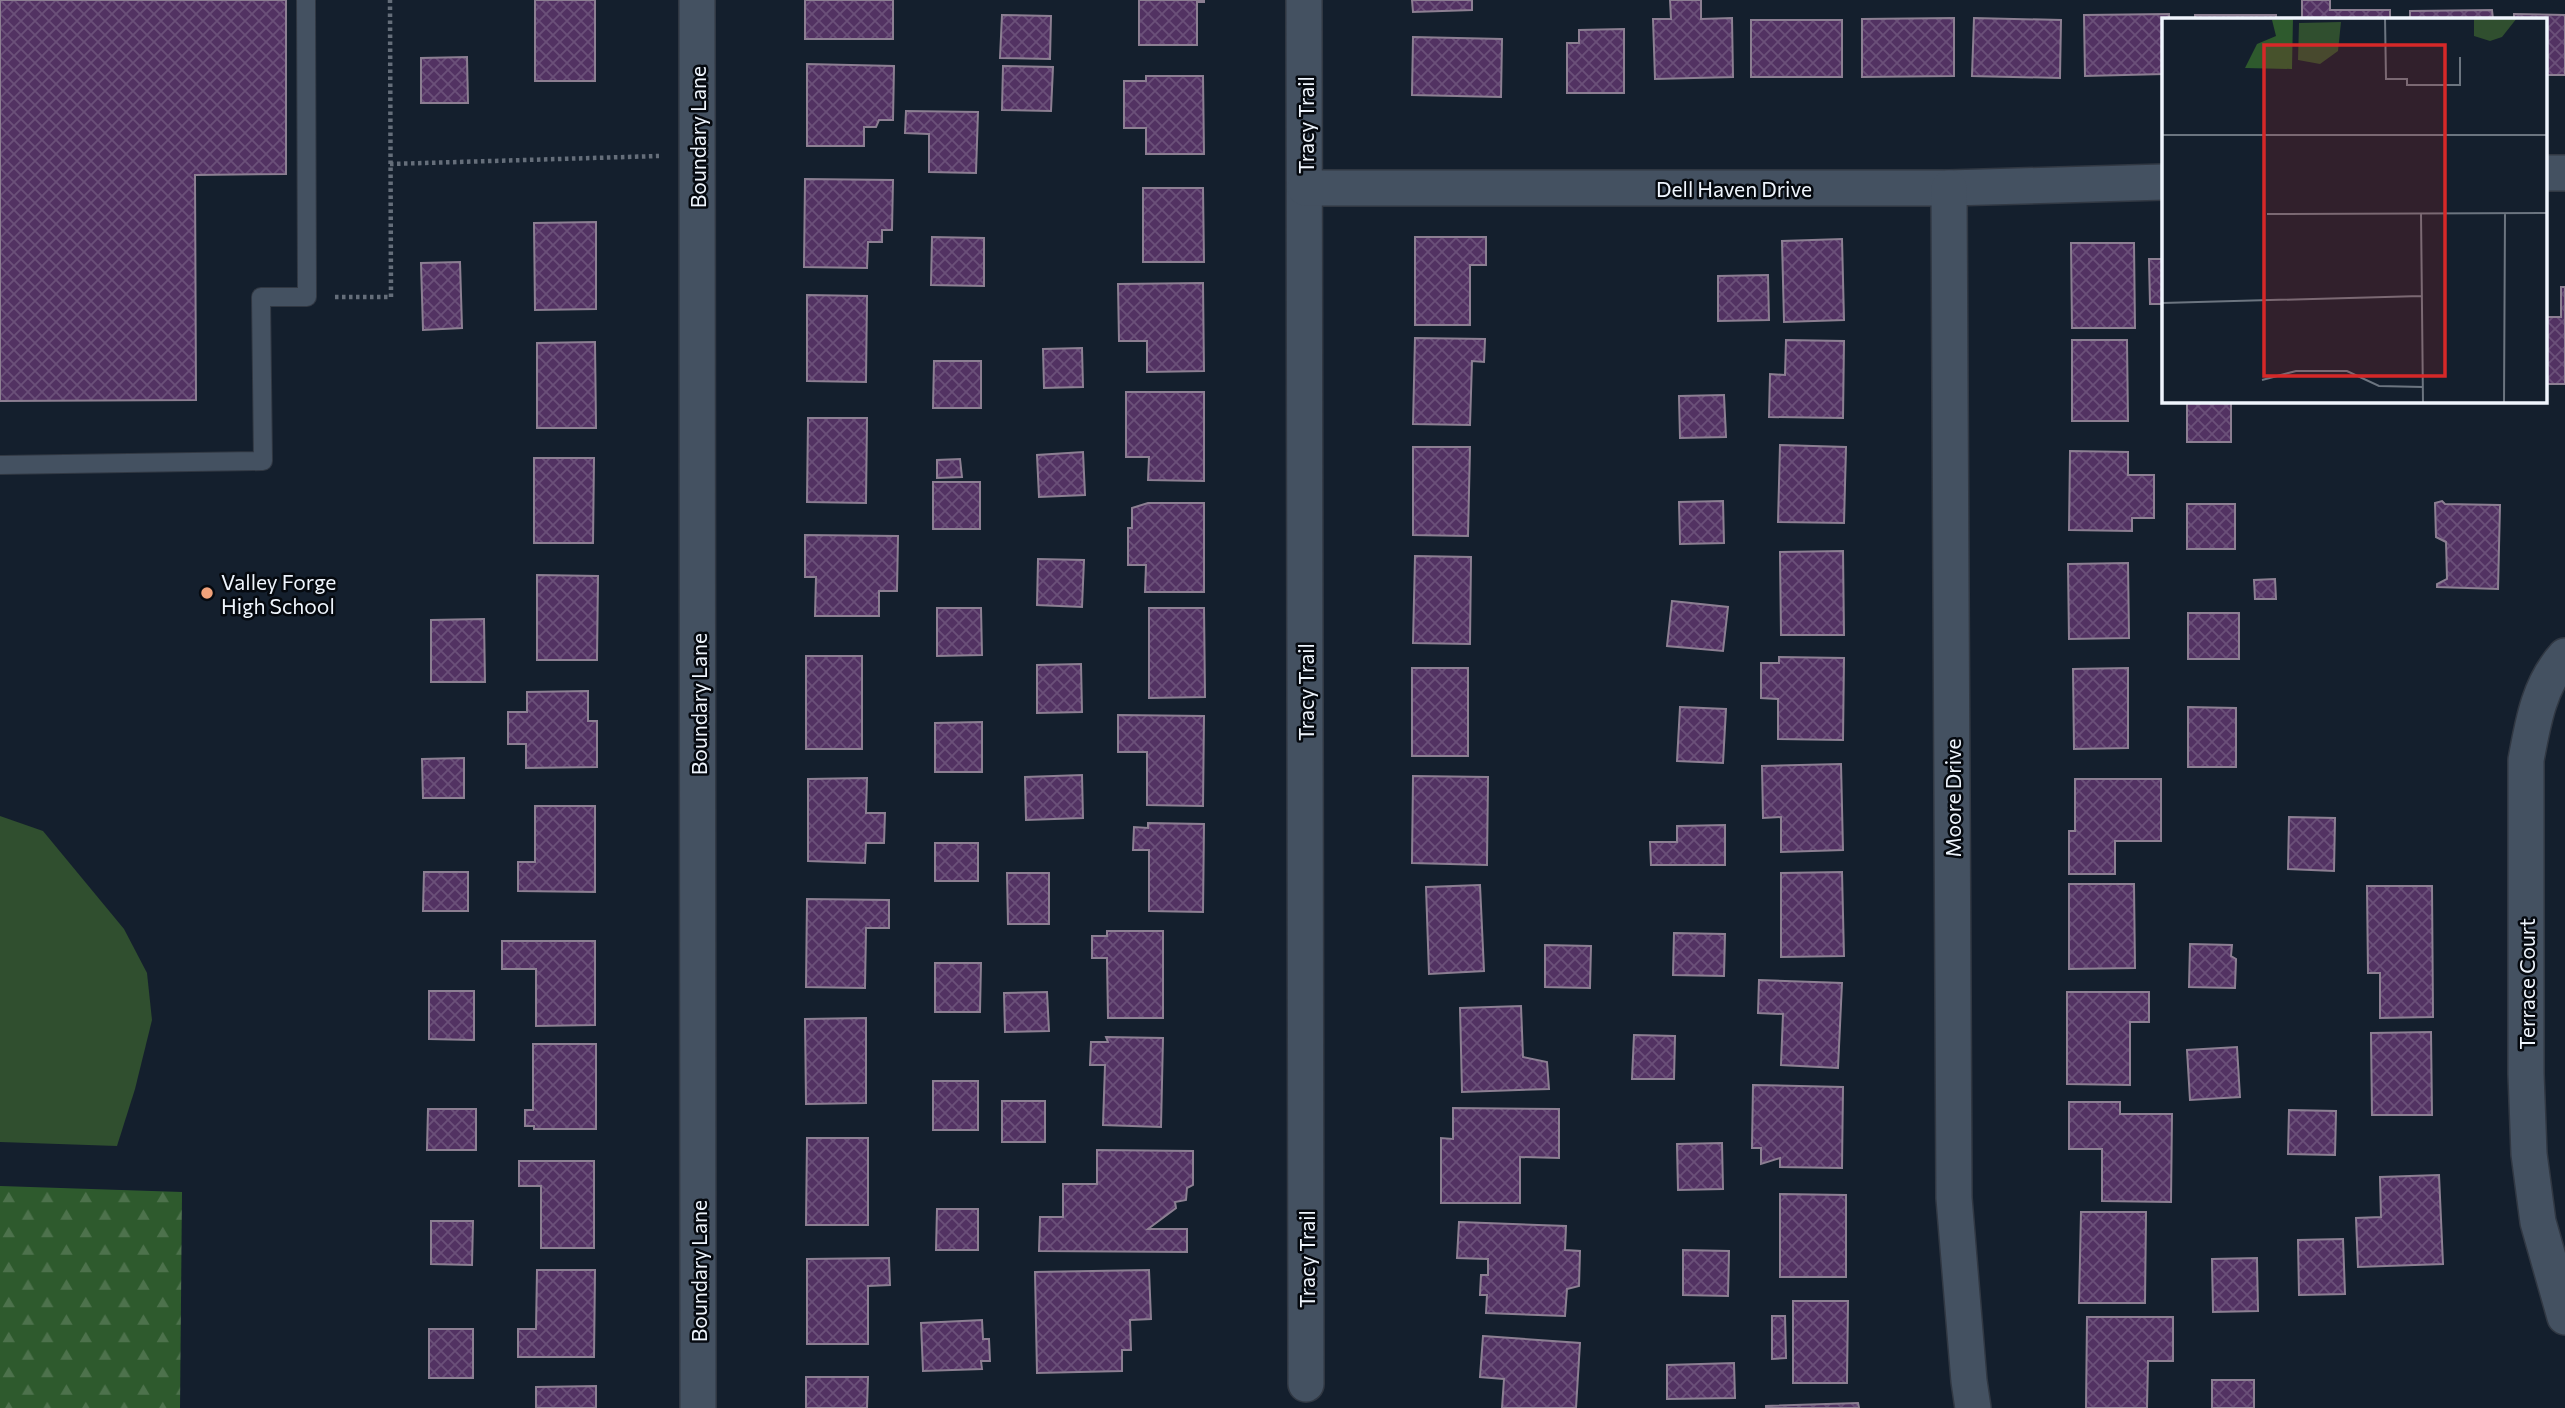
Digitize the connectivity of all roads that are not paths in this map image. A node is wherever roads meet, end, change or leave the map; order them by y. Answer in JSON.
{"nodes":[{"id":1,"x":306,"y":0,"type":"edge"},
{"id":2,"x":697,"y":0,"type":"edge"},
{"id":3,"x":1304,"y":0,"type":"edge"},
{"id":4,"x":2162,"y":182,"type":"edge"},
{"id":5,"x":1305,"y":188,"type":"junction"},
{"id":6,"x":1949,"y":188,"type":"junction"},
{"id":7,"x":0,"y":465,"type":"edge"},
{"id":8,"x":2565,"y":656,"type":"edge"},
{"id":9,"x":2565,"y":1317,"type":"edge"},
{"id":10,"x":1306,"y":1384,"type":"dead end"},
{"id":11,"x":698,"y":1408,"type":"edge"},
{"id":12,"x":1973,"y":1408,"type":"edge"}],
"edges":[{"from":1,"to":7,"type":"lane"},
{"from":2,"to":11,"type":"street","name":"Boundary Lane"},
{"from":3,"to":5,"type":"street","name":"Tracy Trail"},
{"from":4,"to":6,"type":"street","name":"Dell Haven Drive"},
{"from":5,"to":6,"type":"street","name":"Dell Haven Drive"},
{"from":5,"to":10,"type":"street","name":"Tracy Trail"},
{"from":6,"to":12,"type":"street","name":"Moore Drive"},
{"from":8,"to":9,"type":"street","name":"Terrace Court"}]}
